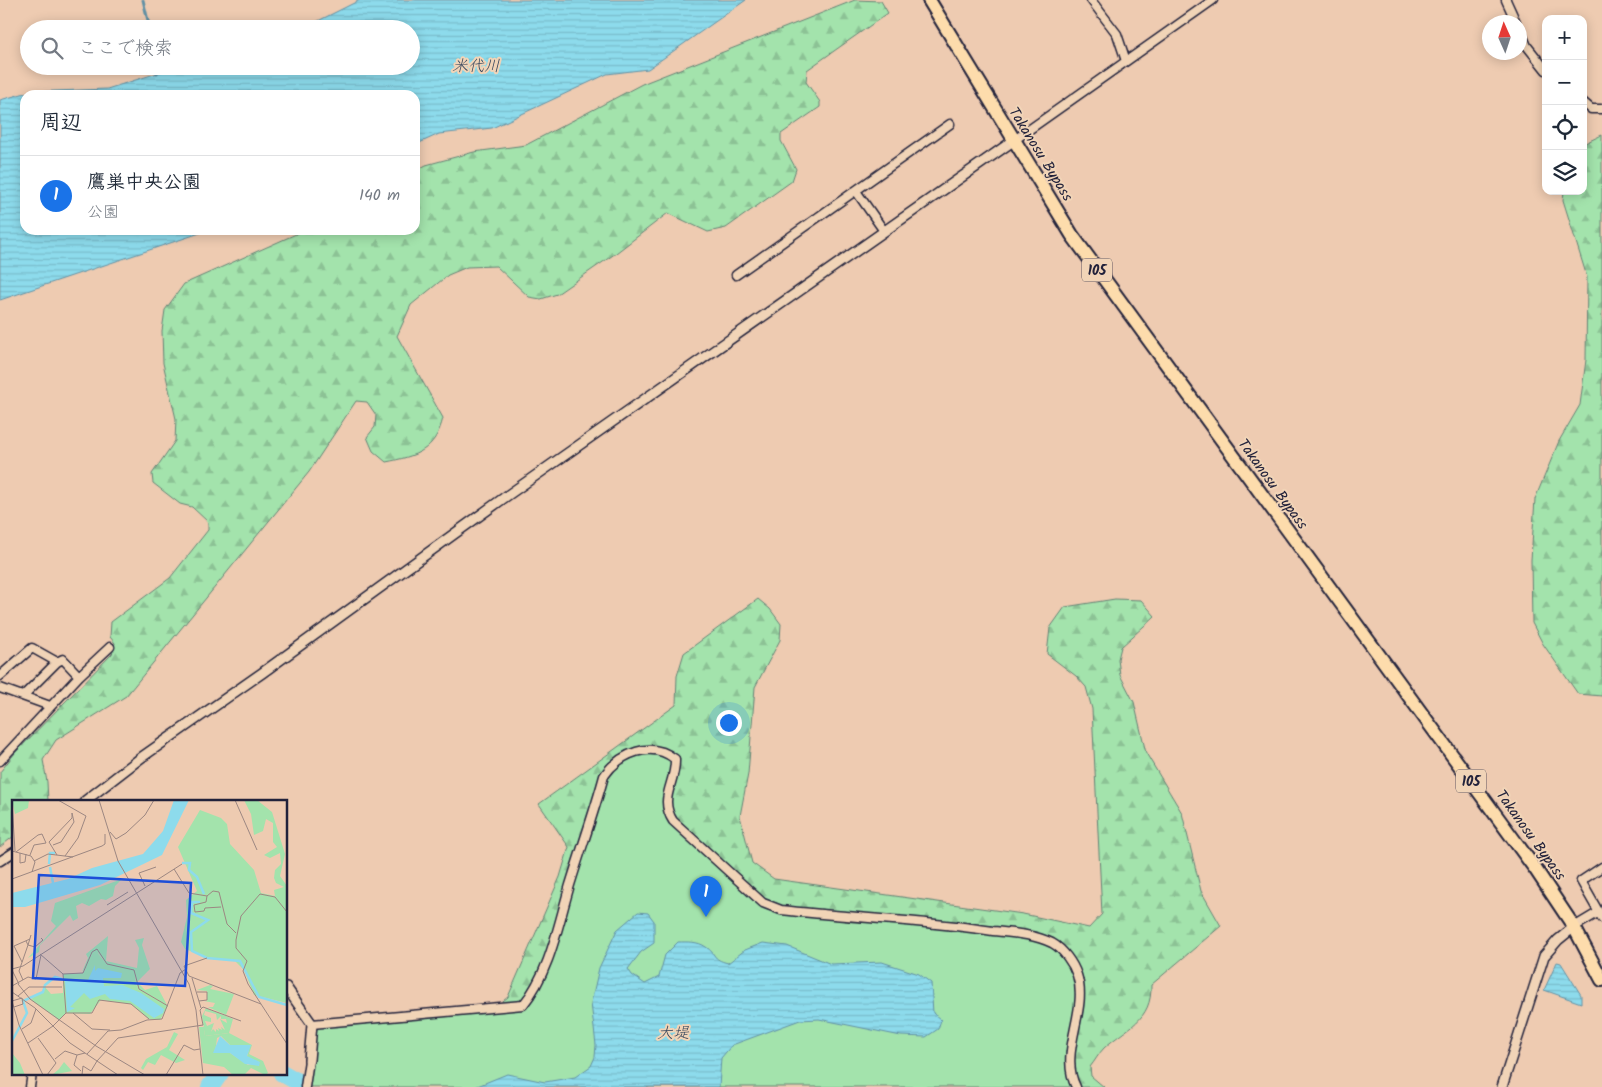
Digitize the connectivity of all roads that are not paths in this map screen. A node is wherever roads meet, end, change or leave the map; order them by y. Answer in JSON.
{"nodes":[{"id":1,"x":929,"y":0,"type":"edge"},
{"id":2,"x":1091,"y":0,"type":"edge"},
{"id":3,"x":1213,"y":0,"type":"edge"},
{"id":4,"x":1506,"y":0,"type":"edge"},
{"id":5,"x":1513,"y":15,"type":"edge"},
{"id":6,"x":1527,"y":46,"type":"edge"},
{"id":7,"x":1126,"y":61,"type":"junction"},
{"id":8,"x":1542,"y":65,"type":"edge"},
{"id":9,"x":1586,"y":105,"type":"edge"},
{"id":10,"x":1602,"y":110,"type":"edge"},
{"id":11,"x":950,"y":124,"type":"dead end"},
{"id":12,"x":1013,"y":141,"type":"junction"},
{"id":13,"x":856,"y":191,"type":"junction"},
{"id":14,"x":884,"y":231,"type":"junction"},
{"id":15,"x":736,"y":275,"type":"dead end"},
{"id":16,"x":110,"y":647,"type":"dead end"},
{"id":17,"x":57,"y":662,"type":"junction"},
{"id":18,"x":0,"y":676,"type":"edge"},
{"id":19,"x":79,"y":676,"type":"junction"},
{"id":20,"x":0,"y":688,"type":"edge"},
{"id":21,"x":23,"y":696,"type":"junction"},
{"id":22,"x":50,"y":706,"type":"junction"},
{"id":23,"x":0,"y":761,"type":"edge"},
{"id":24,"x":86,"y":800,"type":"edge"},
{"id":25,"x":12,"y":853,"type":"edge"},
{"id":26,"x":0,"y":861,"type":"edge"},
{"id":27,"x":1602,"y":866,"type":"edge"},
{"id":28,"x":1600,"y":915,"type":"edge"},
{"id":29,"x":1574,"y":927,"type":"junction"},
{"id":30,"x":1602,"y":980,"type":"edge"},
{"id":31,"x":288,"y":990,"type":"edge"},
{"id":32,"x":312,"y":1024,"type":"junction"},
{"id":33,"x":309,"y":1060,"type":"joint"},
{"id":34,"x":32,"y":1074,"type":"edge"},
{"id":35,"x":30,"y":1087,"type":"edge"},
{"id":36,"x":305,"y":1087,"type":"edge"},
{"id":37,"x":1076,"y":1087,"type":"edge"},
{"id":38,"x":1502,"y":1087,"type":"edge"}],
"edges":[{"from":1,"to":12,"type":"highway","name":"Takanosu Bypass","number":"105"},
{"from":2,"to":7,"type":"street"},
{"from":3,"to":7,"type":"street"},
{"from":4,"to":5,"type":"street"},
{"from":6,"to":8,"type":"street"},
{"from":7,"to":12,"type":"street"},
{"from":9,"to":10,"type":"street"},
{"from":11,"to":13,"type":"street"},
{"from":12,"to":14,"type":"street"},
{"from":12,"to":29,"type":"highway","name":"Takanosu Bypass","number":"105"},
{"from":13,"to":14,"type":"street"},
{"from":13,"to":15,"type":"street"},
{"from":14,"to":24,"type":"street"},
{"from":16,"to":19,"type":"street"},
{"from":17,"to":18,"type":"street"},
{"from":17,"to":19,"type":"street"},
{"from":17,"to":21,"type":"street"},
{"from":19,"to":22,"type":"street"},
{"from":20,"to":21,"type":"street"},
{"from":21,"to":22,"type":"street"},
{"from":22,"to":23,"type":"street"},
{"from":25,"to":26,"type":"street"},
{"from":27,"to":28,"type":"street"},
{"from":28,"to":29,"type":"street"},
{"from":29,"to":30,"type":"highway","name":"Takanosu Bypass","number":"105"},
{"from":29,"to":38,"type":"street"},
{"from":31,"to":32,"type":"street"},
{"from":32,"to":33,"type":"street"},
{"from":32,"to":37,"type":"street"},
{"from":33,"to":36,"type":"street"},
{"from":34,"to":35,"type":"street"}]}
